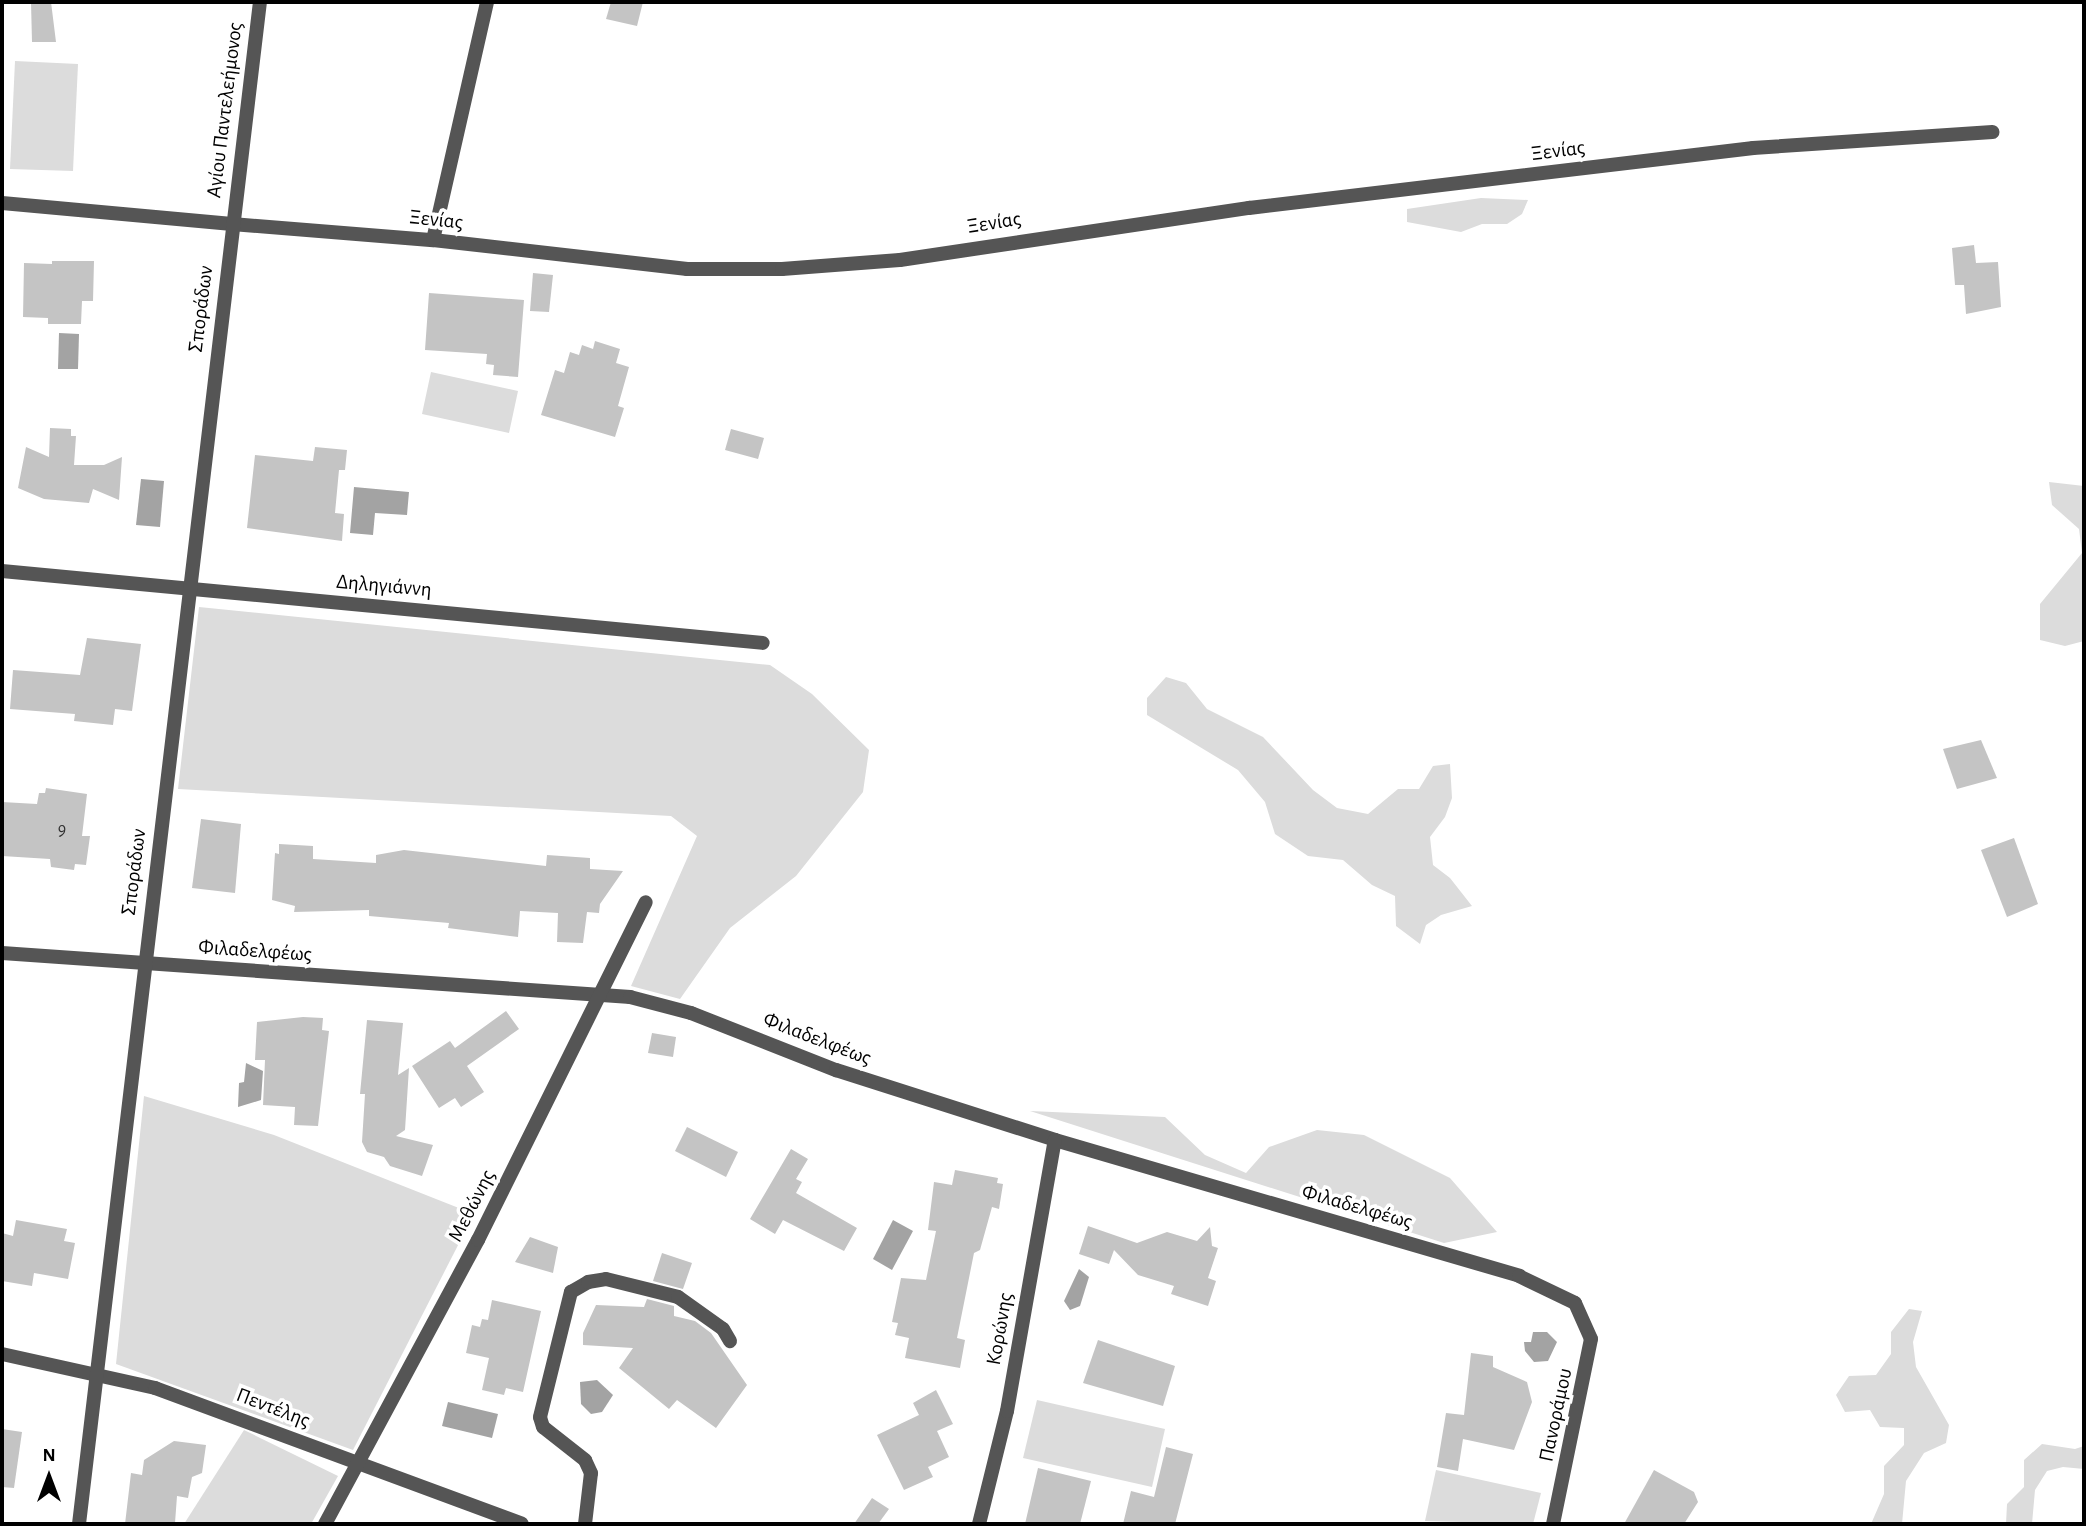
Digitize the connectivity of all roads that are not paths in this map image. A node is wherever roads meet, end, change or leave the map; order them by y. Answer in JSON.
{"nodes":[{"id":1,"x":260,"y":2,"type":"edge"},
{"id":2,"x":486,"y":2,"type":"edge"},
{"id":3,"x":1992,"y":132,"type":"dead end"},
{"id":4,"x":2,"y":203,"type":"edge"},
{"id":5,"x":232,"y":224,"type":"junction"},
{"id":6,"x":433,"y":240,"type":"junction"},
{"id":7,"x":2,"y":571,"type":"edge"},
{"id":8,"x":189,"y":588,"type":"junction"},
{"id":9,"x":763,"y":643,"type":"dead end"},
{"id":10,"x":646,"y":902,"type":"dead end"},
{"id":11,"x":2,"y":953,"type":"edge"},
{"id":12,"x":145,"y":965,"type":"junction"},
{"id":13,"x":602,"y":995,"type":"junction"},
{"id":14,"x":1055,"y":1140,"type":"junction"},
{"id":15,"x":1583,"y":1316,"type":"joint"},
{"id":16,"x":730,"y":1341,"type":"dead end"},
{"id":17,"x":2,"y":1353,"type":"edge"},
{"id":18,"x":97,"y":1373,"type":"junction"},
{"id":19,"x":358,"y":1464,"type":"junction"},
{"id":20,"x":79,"y":1524,"type":"edge"},
{"id":21,"x":325,"y":1524,"type":"edge"},
{"id":22,"x":522,"y":1524,"type":"edge"},
{"id":23,"x":585,"y":1524,"type":"edge"},
{"id":24,"x":979,"y":1524,"type":"edge"},
{"id":25,"x":1553,"y":1524,"type":"edge"}],
"edges":[{"from":1,"to":5,"type":"street","name":"Αγίου Παντελεήμονος"},
{"from":2,"to":6,"type":"street"},
{"from":3,"to":6,"type":"street","name":"Ξενίας"},
{"from":4,"to":5,"type":"street","name":"Ξενίας"},
{"from":5,"to":6,"type":"street","name":"Ξενίας"},
{"from":5,"to":8,"type":"street","name":"Σποράδων"},
{"from":7,"to":8,"type":"street","name":"Δηληγιάννη"},
{"from":8,"to":9,"type":"street","name":"Δηληγιάννη"},
{"from":8,"to":12,"type":"street","name":"Σποράδων"},
{"from":10,"to":13,"type":"street","name":"Μεθώνης"},
{"from":11,"to":12,"type":"street","name":"Φιλαδελφέως"},
{"from":12,"to":13,"type":"street","name":"Φιλαδελφέως"},
{"from":12,"to":18,"type":"street","name":"Σποράδων"},
{"from":13,"to":14,"type":"street","name":"Φιλαδελφέως"},
{"from":13,"to":19,"type":"street","name":"Μεθώνης"},
{"from":14,"to":15,"type":"street","name":"Φιλαδελφέως"},
{"from":14,"to":24,"type":"street","name":"Κορώνης"},
{"from":15,"to":25,"type":"street","name":"Πανοράμου"},
{"from":16,"to":23,"type":"street"},
{"from":17,"to":18,"type":"street","name":"Πεντέλης"},
{"from":18,"to":19,"type":"street","name":"Πεντέλης"},
{"from":18,"to":20,"type":"street","name":"Σποράδων"},
{"from":19,"to":21,"type":"street","name":"Μεθώνης"},
{"from":19,"to":22,"type":"street","name":"Πεντέλης"}]}
